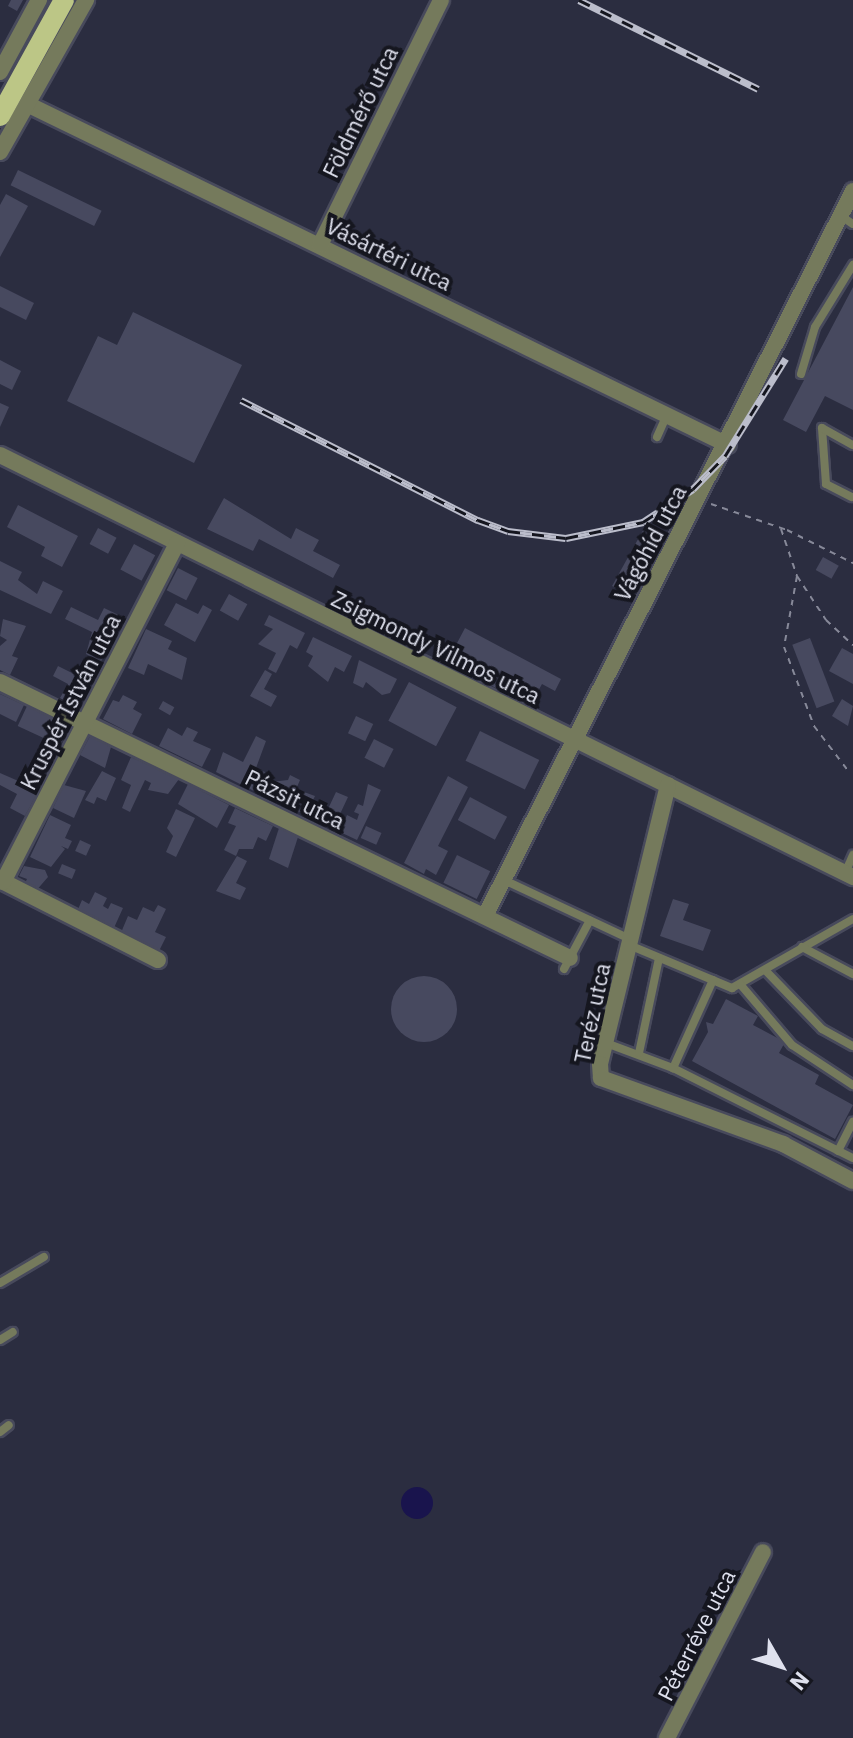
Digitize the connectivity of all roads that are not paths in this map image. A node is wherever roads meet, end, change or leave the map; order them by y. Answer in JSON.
{"nodes":[{"id":1,"x":39,"y":0,"type":"edge"},
{"id":2,"x":64,"y":0,"type":"edge"},
{"id":3,"x":86,"y":0,"type":"edge"},
{"id":4,"x":441,"y":0,"type":"edge"},
{"id":5,"x":0,"y":72,"type":"edge"},
{"id":6,"x":29,"y":105,"type":"junction"},
{"id":7,"x":0,"y":116,"type":"edge"},
{"id":8,"x":0,"y":152,"type":"edge"},
{"id":9,"x":853,"y":191,"type":"edge"},
{"id":10,"x":847,"y":220,"type":"edge"},
{"id":11,"x":320,"y":245,"type":"junction"},
{"id":12,"x":853,"y":265,"type":"edge"},
{"id":13,"x":801,"y":374,"type":"dead end"},
{"id":14,"x":667,"y":415,"type":"junction"},
{"id":15,"x":657,"y":437,"type":"dead end"},
{"id":16,"x":728,"y":445,"type":"junction"},
{"id":17,"x":853,"y":445,"type":"edge"},
{"id":18,"x":0,"y":455,"type":"edge"},
{"id":19,"x":853,"y":497,"type":"edge"},
{"id":20,"x":177,"y":543,"type":"junction"},
{"id":21,"x":0,"y":682,"type":"edge"},
{"id":22,"x":84,"y":722,"type":"junction"},
{"id":23,"x":571,"y":739,"type":"junction"},
{"id":24,"x":668,"y":785,"type":"junction"},
{"id":25,"x":853,"y":855,"type":"edge"},
{"id":26,"x":849,"y":875,"type":"edge"},
{"id":27,"x":502,"y":879,"type":"junction"},
{"id":28,"x":2,"y":881,"type":"edge"},
{"id":29,"x":485,"y":916,"type":"junction"},
{"id":30,"x":853,"y":919,"type":"edge"},
{"id":31,"x":590,"y":920,"type":"junction"},
{"id":32,"x":630,"y":942,"type":"junction"},
{"id":33,"x":802,"y":947,"type":"junction"},
{"id":34,"x":659,"y":958,"type":"junction"},
{"id":35,"x":158,"y":960,"type":"dead end"},
{"id":36,"x":567,"y":964,"type":"joint"},
{"id":37,"x":765,"y":970,"type":"junction"},
{"id":38,"x":853,"y":974,"type":"edge"},
{"id":39,"x":713,"y":980,"type":"junction"},
{"id":40,"x":740,"y":984,"type":"junction"},
{"id":41,"x":605,"y":1043,"type":"junction"},
{"id":42,"x":853,"y":1046,"type":"edge"},
{"id":43,"x":639,"y":1053,"type":"junction"},
{"id":44,"x":673,"y":1068,"type":"junction"},
{"id":45,"x":853,"y":1085,"type":"edge"},
{"id":46,"x":853,"y":1122,"type":"edge"},
{"id":47,"x":838,"y":1151,"type":"junction"},
{"id":48,"x":853,"y":1158,"type":"edge"},
{"id":49,"x":853,"y":1181,"type":"edge"},
{"id":50,"x":44,"y":1257,"type":"dead end"},
{"id":51,"x":0,"y":1283,"type":"edge"},
{"id":52,"x":13,"y":1332,"type":"dead end"},
{"id":53,"x":0,"y":1340,"type":"edge"},
{"id":54,"x":9,"y":1425,"type":"dead end"},
{"id":55,"x":0,"y":1432,"type":"edge"},
{"id":56,"x":763,"y":1552,"type":"dead end"},
{"id":57,"x":667,"y":1738,"type":"edge"}],
"edges":[{"from":1,"to":5,"type":"street"},
{"from":2,"to":7,"type":"main road"},
{"from":3,"to":6,"type":"street"},
{"from":4,"to":11,"type":"street","name":"Földmérő utca"},
{"from":6,"to":8,"type":"street"},
{"from":6,"to":11,"type":"street","name":"Vásártéri utca"},
{"from":9,"to":10,"type":"street","name":"Vágóhíd utca"},
{"from":10,"to":16,"type":"street","name":"Vágóhíd utca"},
{"from":11,"to":14,"type":"street","name":"Vásártéri utca"},
{"from":12,"to":13,"type":"lane"},
{"from":14,"to":15,"type":"lane"},
{"from":14,"to":16,"type":"street","name":"Vásártéri utca"},
{"from":16,"to":23,"type":"street","name":"Vágóhíd utca"},
{"from":17,"to":19,"type":"lane"},
{"from":18,"to":20,"type":"street","name":"Zsigmondy Vilmos utca"},
{"from":20,"to":22,"type":"street","name":"Kruspér István utca"},
{"from":20,"to":23,"type":"street","name":"Zsigmondy Vilmos utca"},
{"from":21,"to":22,"type":"street","name":"Pázsit utca"},
{"from":22,"to":28,"type":"street","name":"Kruspér István utca"},
{"from":22,"to":29,"type":"street","name":"Pázsit utca"},
{"from":23,"to":24,"type":"street","name":"Zsigmondy Vilmos utca"},
{"from":23,"to":27,"type":"street","name":"Vágóhíd utca"},
{"from":24,"to":26,"type":"street","name":"Zsigmondy Vilmos utca"},
{"from":24,"to":32,"type":"street","name":"Teréz utca"},
{"from":25,"to":26,"type":"lane"},
{"from":27,"to":29,"type":"street","name":"Vágóhíd utca"},
{"from":27,"to":31,"type":"lane"},
{"from":28,"to":35,"type":"street"},
{"from":29,"to":36,"type":"street","name":"Pázsit utca"},
{"from":30,"to":33,"type":"lane"},
{"from":31,"to":32,"type":"lane"},
{"from":31,"to":36,"type":"lane"},
{"from":32,"to":34,"type":"lane"},
{"from":32,"to":41,"type":"street","name":"Teréz utca"},
{"from":33,"to":37,"type":"lane"},
{"from":33,"to":38,"type":"lane"},
{"from":34,"to":39,"type":"lane"},
{"from":34,"to":43,"type":"lane"},
{"from":37,"to":40,"type":"lane"},
{"from":37,"to":42,"type":"lane"},
{"from":39,"to":40,"type":"lane"},
{"from":39,"to":44,"type":"lane"},
{"from":40,"to":45,"type":"lane"},
{"from":41,"to":43,"type":"lane"},
{"from":41,"to":49,"type":"street","name":"Teréz utca"},
{"from":43,"to":44,"type":"lane"},
{"from":44,"to":47,"type":"lane"},
{"from":46,"to":47,"type":"lane"},
{"from":47,"to":48,"type":"lane"},
{"from":50,"to":51,"type":"lane"},
{"from":52,"to":53,"type":"lane"},
{"from":54,"to":55,"type":"lane"},
{"from":56,"to":57,"type":"street","name":"Péterréve utca"}]}
